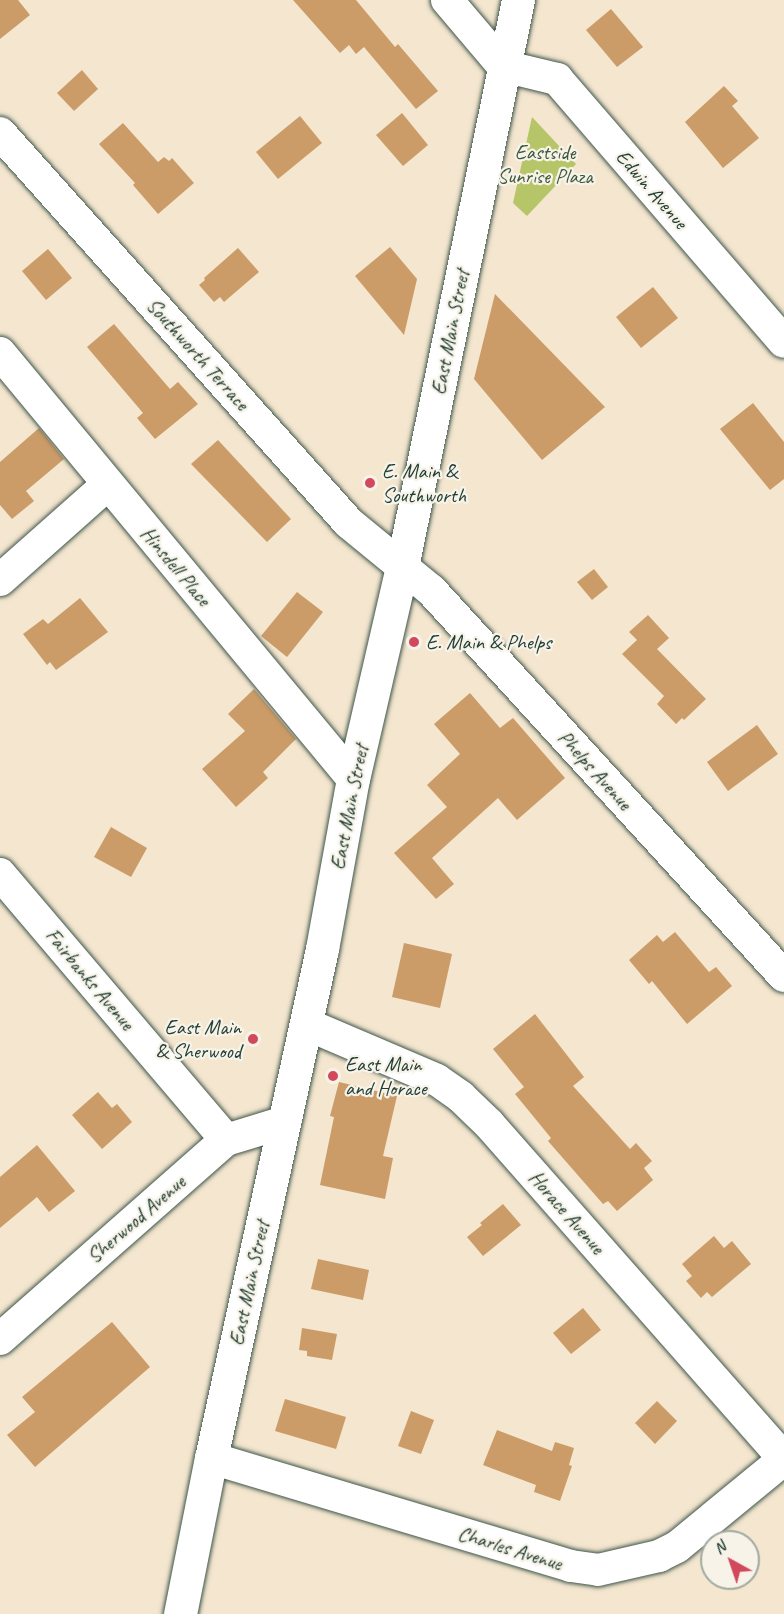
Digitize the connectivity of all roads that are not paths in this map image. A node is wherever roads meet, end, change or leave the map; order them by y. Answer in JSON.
{"nodes":[{"id":1,"x":447,"y":0,"type":"edge"},
{"id":2,"x":518,"y":0,"type":"edge"},
{"id":3,"x":503,"y":66,"type":"junction"},
{"id":4,"x":0,"y":133,"type":"edge"},
{"id":5,"x":784,"y":342,"type":"edge"},
{"id":6,"x":0,"y":353,"type":"edge"},
{"id":7,"x":108,"y":484,"type":"junction"},
{"id":8,"x":402,"y":567,"type":"junction"},
{"id":9,"x":0,"y":580,"type":"edge"},
{"id":10,"x":353,"y":778,"type":"junction"},
{"id":11,"x":0,"y":874,"type":"edge"},
{"id":12,"x":784,"y":976,"type":"edge"},
{"id":13,"x":306,"y":1024,"type":"junction"},
{"id":14,"x":285,"y":1122,"type":"junction"},
{"id":15,"x":226,"y":1140,"type":"junction"},
{"id":16,"x":0,"y":1339,"type":"edge"},
{"id":17,"x":210,"y":1458,"type":"junction"},
{"id":18,"x":784,"y":1459,"type":"edge"},
{"id":19,"x":180,"y":1614,"type":"edge"}],
"edges":[{"from":1,"to":3,"type":"street"},
{"from":2,"to":3,"type":"street","name":"East Main Street"},
{"from":3,"to":5,"type":"street","name":"Edwin Avenue"},
{"from":3,"to":8,"type":"street","name":"East Main Street"},
{"from":4,"to":8,"type":"street","name":"Southworth Terrace"},
{"from":6,"to":7,"type":"street","name":"Hinsdell Place"},
{"from":7,"to":9,"type":"street"},
{"from":7,"to":10,"type":"street","name":"Hinsdell Place"},
{"from":8,"to":10,"type":"street","name":"East Main Street"},
{"from":8,"to":12,"type":"street","name":"Phelps Avenue"},
{"from":10,"to":13,"type":"street","name":"East Main Street"},
{"from":11,"to":15,"type":"street","name":"Fairbanks Avenue"},
{"from":13,"to":14,"type":"street","name":"East Main Street"},
{"from":13,"to":18,"type":"street","name":"Horace Avenue"},
{"from":14,"to":15,"type":"street","name":"Sherwood Avenue"},
{"from":14,"to":17,"type":"street","name":"East Main Street"},
{"from":15,"to":16,"type":"street","name":"Sherwood Avenue"},
{"from":17,"to":18,"type":"street","name":"Charles Avenue"},
{"from":17,"to":19,"type":"street","name":"East Main Street"}]}
